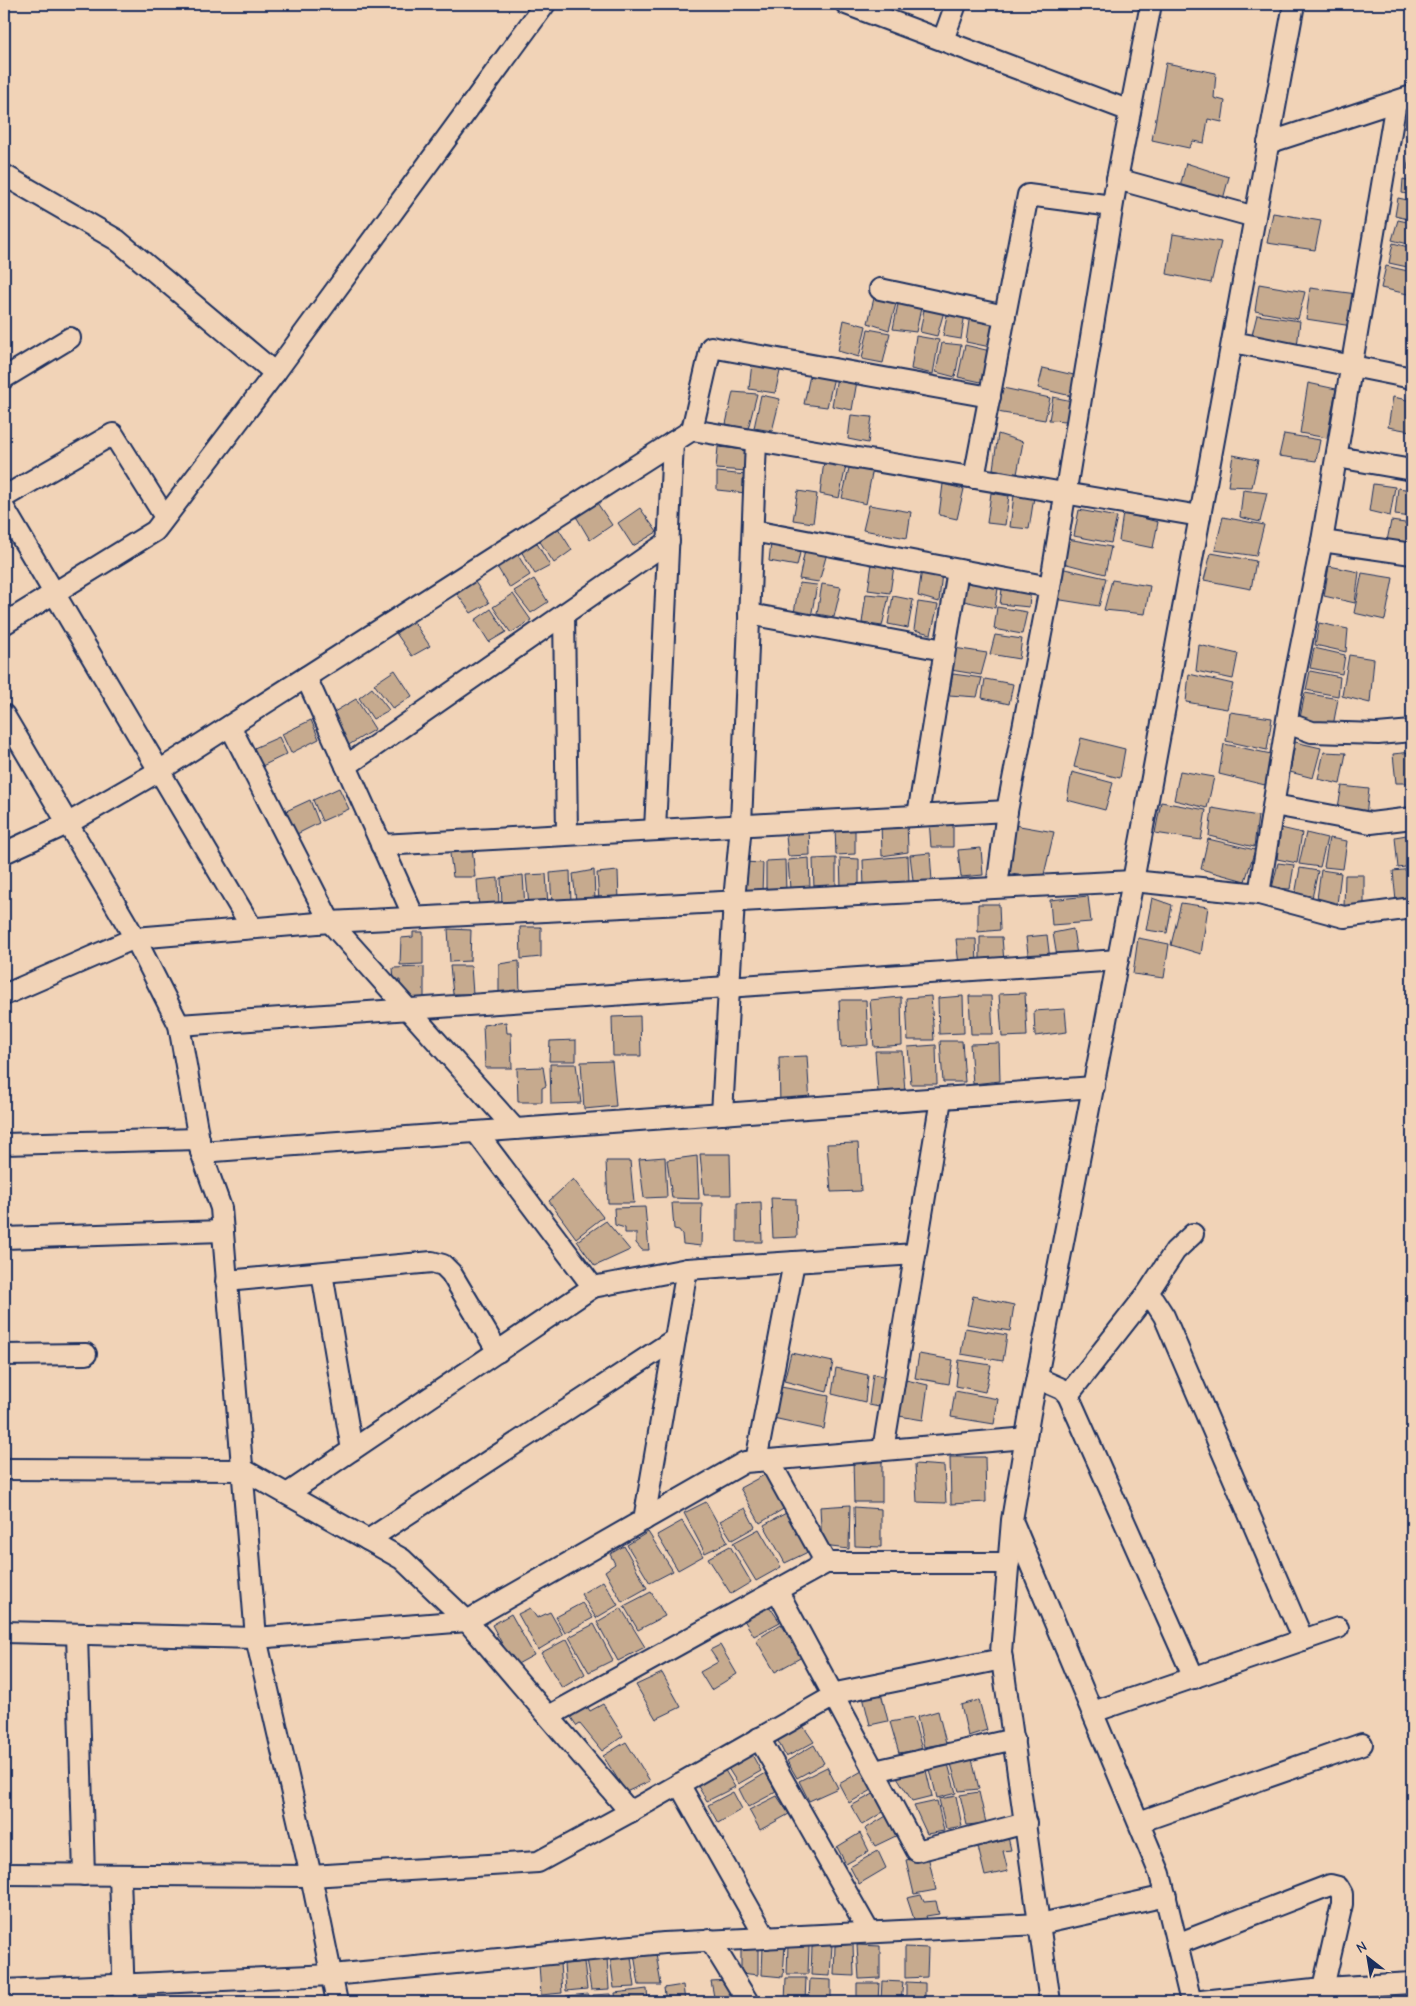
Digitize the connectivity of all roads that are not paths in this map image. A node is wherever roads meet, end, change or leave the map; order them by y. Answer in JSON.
{"nodes":[{"id":1,"x":545,"y":4,"type":"edge"},
{"id":2,"x":846,"y":4,"type":"edge"},
{"id":3,"x":956,"y":4,"type":"edge"},
{"id":4,"x":1151,"y":4,"type":"edge"},
{"id":5,"x":1294,"y":4,"type":"edge"},
{"id":6,"x":943,"y":40,"type":"junction"},
{"id":7,"x":1404,"y":99,"type":"edge"},
{"id":8,"x":1130,"y":111,"type":"junction"},
{"id":9,"x":1268,"y":144,"type":"junction"},
{"id":10,"x":4,"y":175,"type":"edge"},
{"id":11,"x":1117,"y":179,"type":"junction"},
{"id":12,"x":1112,"y":206,"type":"junction"},
{"id":13,"x":1255,"y":217,"type":"junction"},
{"id":14,"x":880,"y":289,"type":"dead end"},
{"id":15,"x":1005,"y":316,"type":"junction"},
{"id":16,"x":70,"y":338,"type":"dead end"},
{"id":17,"x":1232,"y":342,"type":"junction"},
{"id":18,"x":1352,"y":367,"type":"junction"},
{"id":19,"x":274,"y":373,"type":"junction"},
{"id":20,"x":4,"y":378,"type":"edge"},
{"id":21,"x":1412,"y":378,"type":"edge"},
{"id":22,"x":990,"y":397,"type":"junction"},
{"id":23,"x":692,"y":430,"type":"junction"},
{"id":24,"x":756,"y":441,"type":"junction"},
{"id":25,"x":673,"y":442,"type":"junction"},
{"id":26,"x":1336,"y":457,"type":"junction"},
{"id":27,"x":1412,"y":470,"type":"edge"},
{"id":28,"x":974,"y":478,"type":"junction"},
{"id":29,"x":1066,"y":494,"type":"junction"},
{"id":30,"x":4,"y":497,"type":"edge"},
{"id":31,"x":4,"y":508,"type":"edge"},
{"id":32,"x":1200,"y":516,"type":"junction"},
{"id":33,"x":166,"y":518,"type":"junction"},
{"id":34,"x":753,"y":531,"type":"junction"},
{"id":35,"x":669,"y":541,"type":"junction"},
{"id":36,"x":1322,"y":541,"type":"junction"},
{"id":37,"x":1412,"y":554,"type":"edge"},
{"id":38,"x":958,"y":570,"type":"junction"},
{"id":39,"x":1050,"y":587,"type":"junction"},
{"id":40,"x":54,"y":594,"type":"junction"},
{"id":41,"x":564,"y":614,"type":"junction"},
{"id":42,"x":749,"y":614,"type":"junction"},
{"id":43,"x":4,"y":624,"type":"edge"},
{"id":44,"x":944,"y":650,"type":"junction"},
{"id":45,"x":306,"y":677,"type":"junction"},
{"id":46,"x":4,"y":715,"type":"edge"},
{"id":47,"x":1287,"y":723,"type":"junction"},
{"id":48,"x":230,"y":726,"type":"junction"},
{"id":49,"x":1412,"y":731,"type":"edge"},
{"id":50,"x":346,"y":766,"type":"junction"},
{"id":51,"x":159,"y":771,"type":"junction"},
{"id":52,"x":1274,"y":805,"type":"junction"},
{"id":53,"x":1008,"y":811,"type":"junction"},
{"id":54,"x":918,"y":815,"type":"junction"},
{"id":55,"x":1412,"y":818,"type":"edge"},
{"id":56,"x":68,"y":824,"type":"junction"},
{"id":57,"x":741,"y":825,"type":"junction"},
{"id":58,"x":655,"y":830,"type":"junction"},
{"id":59,"x":567,"y":834,"type":"junction"},
{"id":60,"x":381,"y":845,"type":"junction"},
{"id":61,"x":4,"y":853,"type":"edge"},
{"id":62,"x":1134,"y":881,"type":"junction"},
{"id":63,"x":996,"y":887,"type":"junction"},
{"id":64,"x":1259,"y":894,"type":"junction"},
{"id":65,"x":734,"y":900,"type":"junction"},
{"id":66,"x":1412,"y":908,"type":"edge"},
{"id":67,"x":414,"y":917,"type":"junction"},
{"id":68,"x":330,"y":922,"type":"junction"},
{"id":69,"x":252,"y":928,"type":"junction"},
{"id":70,"x":135,"y":938,"type":"junction"},
{"id":71,"x":1118,"y":960,"type":"junction"},
{"id":72,"x":731,"y":987,"type":"junction"},
{"id":73,"x":4,"y":995,"type":"edge"},
{"id":74,"x":406,"y":1009,"type":"junction"},
{"id":75,"x":179,"y":1025,"type":"junction"},
{"id":76,"x":1094,"y":1088,"type":"junction"},
{"id":77,"x":941,"y":1098,"type":"junction"},
{"id":78,"x":722,"y":1114,"type":"junction"},
{"id":79,"x":515,"y":1130,"type":"junction"},
{"id":80,"x":476,"y":1132,"type":"junction"},
{"id":81,"x":4,"y":1144,"type":"edge"},
{"id":82,"x":200,"y":1146,"type":"junction"},
{"id":83,"x":223,"y":1231,"type":"junction"},
{"id":84,"x":1193,"y":1234,"type":"dead end"},
{"id":85,"x":4,"y":1238,"type":"edge"},
{"id":86,"x":915,"y":1254,"type":"junction"},
{"id":87,"x":794,"y":1262,"type":"junction"},
{"id":88,"x":687,"y":1269,"type":"junction"},
{"id":89,"x":322,"y":1273,"type":"junction"},
{"id":90,"x":226,"y":1281,"type":"junction"},
{"id":91,"x":593,"y":1287,"type":"junction"},
{"id":92,"x":1146,"y":1294,"type":"junction"},
{"id":93,"x":675,"y":1339,"type":"junction"},
{"id":94,"x":498,"y":1352,"type":"junction"},
{"id":95,"x":4,"y":1354,"type":"edge"},
{"id":96,"x":86,"y":1354,"type":"dead end"},
{"id":97,"x":1037,"y":1378,"type":"junction"},
{"id":98,"x":1068,"y":1396,"type":"junction"},
{"id":99,"x":1026,"y":1438,"type":"junction"},
{"id":100,"x":352,"y":1450,"type":"junction"},
{"id":101,"x":883,"y":1450,"type":"junction"},
{"id":102,"x":762,"y":1461,"type":"junction"},
{"id":103,"x":4,"y":1469,"type":"edge"},
{"id":104,"x":244,"y":1470,"type":"junction"},
{"id":105,"x":287,"y":1494,"type":"junction"},
{"id":106,"x":644,"y":1520,"type":"junction"},
{"id":107,"x":1012,"y":1520,"type":"junction"},
{"id":108,"x":368,"y":1540,"type":"junction"},
{"id":109,"x":826,"y":1563,"type":"junction"},
{"id":110,"x":1009,"y":1563,"type":"junction"},
{"id":111,"x":778,"y":1590,"type":"junction"},
{"id":112,"x":467,"y":1620,"type":"junction"},
{"id":113,"x":1338,"y":1628,"type":"dead end"},
{"id":114,"x":4,"y":1632,"type":"edge"},
{"id":115,"x":78,"y":1634,"type":"junction"},
{"id":116,"x":256,"y":1638,"type":"junction"},
{"id":117,"x":1303,"y":1640,"type":"junction"},
{"id":118,"x":1002,"y":1659,"type":"junction"},
{"id":119,"x":1194,"y":1678,"type":"junction"},
{"id":120,"x":834,"y":1695,"type":"junction"},
{"id":121,"x":1093,"y":1712,"type":"junction"},
{"id":122,"x":549,"y":1716,"type":"junction"},
{"id":123,"x":759,"y":1738,"type":"junction"},
{"id":124,"x":1014,"y":1739,"type":"junction"},
{"id":125,"x":1362,"y":1744,"type":"dead end"},
{"id":126,"x":874,"y":1771,"type":"junction"},
{"id":127,"x":679,"y":1784,"type":"junction"},
{"id":128,"x":630,"y":1812,"type":"junction"},
{"id":129,"x":1139,"y":1822,"type":"junction"},
{"id":130,"x":1026,"y":1823,"type":"junction"},
{"id":131,"x":4,"y":1874,"type":"edge"},
{"id":132,"x":84,"y":1875,"type":"junction"},
{"id":133,"x":120,"y":1875,"type":"junction"},
{"id":134,"x":311,"y":1876,"type":"junction"},
{"id":135,"x":1166,"y":1896,"type":"junction"},
{"id":136,"x":1040,"y":1924,"type":"junction"},
{"id":137,"x":869,"y":1932,"type":"junction"},
{"id":138,"x":766,"y":1938,"type":"junction"},
{"id":139,"x":710,"y":1940,"type":"junction"},
{"id":140,"x":1177,"y":1944,"type":"junction"},
{"id":141,"x":332,"y":1976,"type":"junction"},
{"id":142,"x":1412,"y":1983,"type":"edge"},
{"id":143,"x":1323,"y":1988,"type":"junction"},
{"id":144,"x":4,"y":1990,"type":"edge"},
{"id":145,"x":124,"y":1993,"type":"edge"},
{"id":146,"x":337,"y":2002,"type":"edge"},
{"id":147,"x":748,"y":2002,"type":"edge"},
{"id":148,"x":1050,"y":2002,"type":"edge"},
{"id":149,"x":1192,"y":2002,"type":"edge"}],
"edges":[{"from":1,"to":19,"type":"street"},
{"from":2,"to":6,"type":"street"},
{"from":3,"to":6,"type":"street"},
{"from":4,"to":8,"type":"street"},
{"from":5,"to":9,"type":"street"},
{"from":6,"to":8,"type":"street"},
{"from":7,"to":9,"type":"street"},
{"from":7,"to":18,"type":"street"},
{"from":8,"to":11,"type":"street"},
{"from":9,"to":13,"type":"street"},
{"from":10,"to":19,"type":"street"},
{"from":11,"to":12,"type":"street"},
{"from":11,"to":13,"type":"street"},
{"from":12,"to":15,"type":"street"},
{"from":12,"to":29,"type":"street"},
{"from":13,"to":17,"type":"street"},
{"from":14,"to":15,"type":"street"},
{"from":15,"to":22,"type":"street"},
{"from":16,"to":20,"type":"street"},
{"from":17,"to":18,"type":"street"},
{"from":17,"to":32,"type":"street"},
{"from":18,"to":21,"type":"street"},
{"from":18,"to":26,"type":"street"},
{"from":19,"to":33,"type":"street"},
{"from":22,"to":23,"type":"street"},
{"from":22,"to":28,"type":"street"},
{"from":23,"to":24,"type":"street"},
{"from":23,"to":25,"type":"street"},
{"from":24,"to":28,"type":"street"},
{"from":24,"to":34,"type":"street"},
{"from":25,"to":35,"type":"street"},
{"from":25,"to":45,"type":"street"},
{"from":26,"to":27,"type":"street"},
{"from":26,"to":36,"type":"street"},
{"from":28,"to":29,"type":"street"},
{"from":29,"to":32,"type":"street"},
{"from":29,"to":39,"type":"street"},
{"from":30,"to":33,"type":"street"},
{"from":31,"to":40,"type":"street"},
{"from":32,"to":62,"type":"street"},
{"from":33,"to":40,"type":"street"},
{"from":34,"to":38,"type":"street"},
{"from":34,"to":42,"type":"street"},
{"from":35,"to":41,"type":"street"},
{"from":35,"to":58,"type":"street"},
{"from":36,"to":37,"type":"street"},
{"from":36,"to":47,"type":"street"},
{"from":38,"to":39,"type":"street"},
{"from":38,"to":44,"type":"street"},
{"from":39,"to":53,"type":"street"},
{"from":40,"to":43,"type":"street"},
{"from":40,"to":51,"type":"street"},
{"from":41,"to":50,"type":"street"},
{"from":41,"to":59,"type":"street"},
{"from":42,"to":44,"type":"street"},
{"from":42,"to":57,"type":"street"},
{"from":44,"to":54,"type":"street"},
{"from":45,"to":48,"type":"street"},
{"from":45,"to":50,"type":"street"},
{"from":46,"to":56,"type":"street"},
{"from":47,"to":49,"type":"street"},
{"from":47,"to":52,"type":"street"},
{"from":48,"to":51,"type":"street"},
{"from":48,"to":68,"type":"street"},
{"from":50,"to":60,"type":"street"},
{"from":51,"to":56,"type":"street"},
{"from":51,"to":69,"type":"street"},
{"from":52,"to":55,"type":"street"},
{"from":52,"to":64,"type":"street"},
{"from":53,"to":54,"type":"street"},
{"from":53,"to":63,"type":"street"},
{"from":54,"to":57,"type":"street"},
{"from":56,"to":61,"type":"street"},
{"from":56,"to":70,"type":"street"},
{"from":57,"to":58,"type":"street"},
{"from":57,"to":65,"type":"street"},
{"from":58,"to":59,"type":"street"},
{"from":59,"to":60,"type":"street"},
{"from":60,"to":67,"type":"street"},
{"from":62,"to":63,"type":"street"},
{"from":62,"to":64,"type":"street"},
{"from":62,"to":71,"type":"street"},
{"from":63,"to":65,"type":"street"},
{"from":64,"to":66,"type":"street"},
{"from":65,"to":67,"type":"street"},
{"from":65,"to":72,"type":"street"},
{"from":67,"to":68,"type":"street"},
{"from":68,"to":69,"type":"street"},
{"from":68,"to":74,"type":"street"},
{"from":69,"to":70,"type":"street"},
{"from":70,"to":73,"type":"street"},
{"from":70,"to":75,"type":"street"},
{"from":71,"to":72,"type":"street"},
{"from":71,"to":76,"type":"street"},
{"from":72,"to":74,"type":"street"},
{"from":72,"to":78,"type":"street"},
{"from":74,"to":75,"type":"street"},
{"from":74,"to":79,"type":"street"},
{"from":75,"to":82,"type":"street"},
{"from":76,"to":77,"type":"street"},
{"from":76,"to":97,"type":"street"},
{"from":77,"to":78,"type":"street"},
{"from":77,"to":86,"type":"street"},
{"from":78,"to":79,"type":"street"},
{"from":79,"to":80,"type":"street"},
{"from":80,"to":82,"type":"street"},
{"from":80,"to":91,"type":"street"},
{"from":81,"to":82,"type":"street"},
{"from":82,"to":83,"type":"street"},
{"from":83,"to":85,"type":"street"},
{"from":83,"to":90,"type":"street"},
{"from":84,"to":92,"type":"street"},
{"from":86,"to":87,"type":"street"},
{"from":86,"to":101,"type":"street"},
{"from":87,"to":88,"type":"street"},
{"from":87,"to":102,"type":"street"},
{"from":88,"to":91,"type":"street"},
{"from":88,"to":93,"type":"street"},
{"from":89,"to":90,"type":"street"},
{"from":89,"to":94,"type":"street"},
{"from":89,"to":100,"type":"street"},
{"from":90,"to":104,"type":"street"},
{"from":91,"to":94,"type":"street"},
{"from":92,"to":98,"type":"street"},
{"from":92,"to":117,"type":"street"},
{"from":93,"to":106,"type":"street"},
{"from":93,"to":108,"type":"street"},
{"from":94,"to":100,"type":"street"},
{"from":95,"to":96,"type":"street"},
{"from":97,"to":98,"type":"street"},
{"from":97,"to":99,"type":"street"},
{"from":98,"to":119,"type":"street"},
{"from":99,"to":101,"type":"street"},
{"from":99,"to":107,"type":"street"},
{"from":100,"to":105,"type":"street"},
{"from":101,"to":102,"type":"street"},
{"from":102,"to":106,"type":"street"},
{"from":102,"to":109,"type":"street"},
{"from":103,"to":104,"type":"street"},
{"from":104,"to":105,"type":"street"},
{"from":104,"to":116,"type":"street"},
{"from":105,"to":108,"type":"street"},
{"from":106,"to":112,"type":"street"},
{"from":107,"to":110,"type":"street"},
{"from":107,"to":121,"type":"street"},
{"from":108,"to":112,"type":"street"},
{"from":109,"to":110,"type":"street"},
{"from":109,"to":111,"type":"street"},
{"from":110,"to":118,"type":"street"},
{"from":111,"to":120,"type":"street"},
{"from":111,"to":122,"type":"street"},
{"from":112,"to":116,"type":"street"},
{"from":112,"to":122,"type":"street"},
{"from":113,"to":117,"type":"street"},
{"from":114,"to":115,"type":"street"},
{"from":115,"to":116,"type":"street"},
{"from":115,"to":132,"type":"street"},
{"from":116,"to":134,"type":"street"},
{"from":117,"to":119,"type":"street"},
{"from":118,"to":120,"type":"street"},
{"from":118,"to":124,"type":"street"},
{"from":119,"to":121,"type":"street"},
{"from":120,"to":123,"type":"street"},
{"from":120,"to":126,"type":"street"},
{"from":121,"to":129,"type":"street"},
{"from":122,"to":128,"type":"street"},
{"from":123,"to":127,"type":"street"},
{"from":123,"to":137,"type":"street"},
{"from":124,"to":126,"type":"street"},
{"from":124,"to":130,"type":"street"},
{"from":125,"to":129,"type":"street"},
{"from":126,"to":130,"type":"street"},
{"from":127,"to":128,"type":"street"},
{"from":127,"to":138,"type":"street"},
{"from":128,"to":134,"type":"street"},
{"from":129,"to":135,"type":"street"},
{"from":130,"to":136,"type":"street"},
{"from":131,"to":132,"type":"street"},
{"from":132,"to":133,"type":"street"},
{"from":133,"to":134,"type":"street"},
{"from":133,"to":145,"type":"street"},
{"from":134,"to":141,"type":"street"},
{"from":135,"to":136,"type":"street"},
{"from":135,"to":140,"type":"street"},
{"from":136,"to":137,"type":"street"},
{"from":136,"to":148,"type":"street"},
{"from":137,"to":138,"type":"street"},
{"from":138,"to":139,"type":"street"},
{"from":139,"to":141,"type":"street"},
{"from":139,"to":147,"type":"street"},
{"from":140,"to":143,"type":"street"},
{"from":140,"to":149,"type":"street"},
{"from":141,"to":145,"type":"street"},
{"from":141,"to":146,"type":"street"},
{"from":142,"to":143,"type":"street"},
{"from":143,"to":149,"type":"street"},
{"from":144,"to":145,"type":"street"}]}
